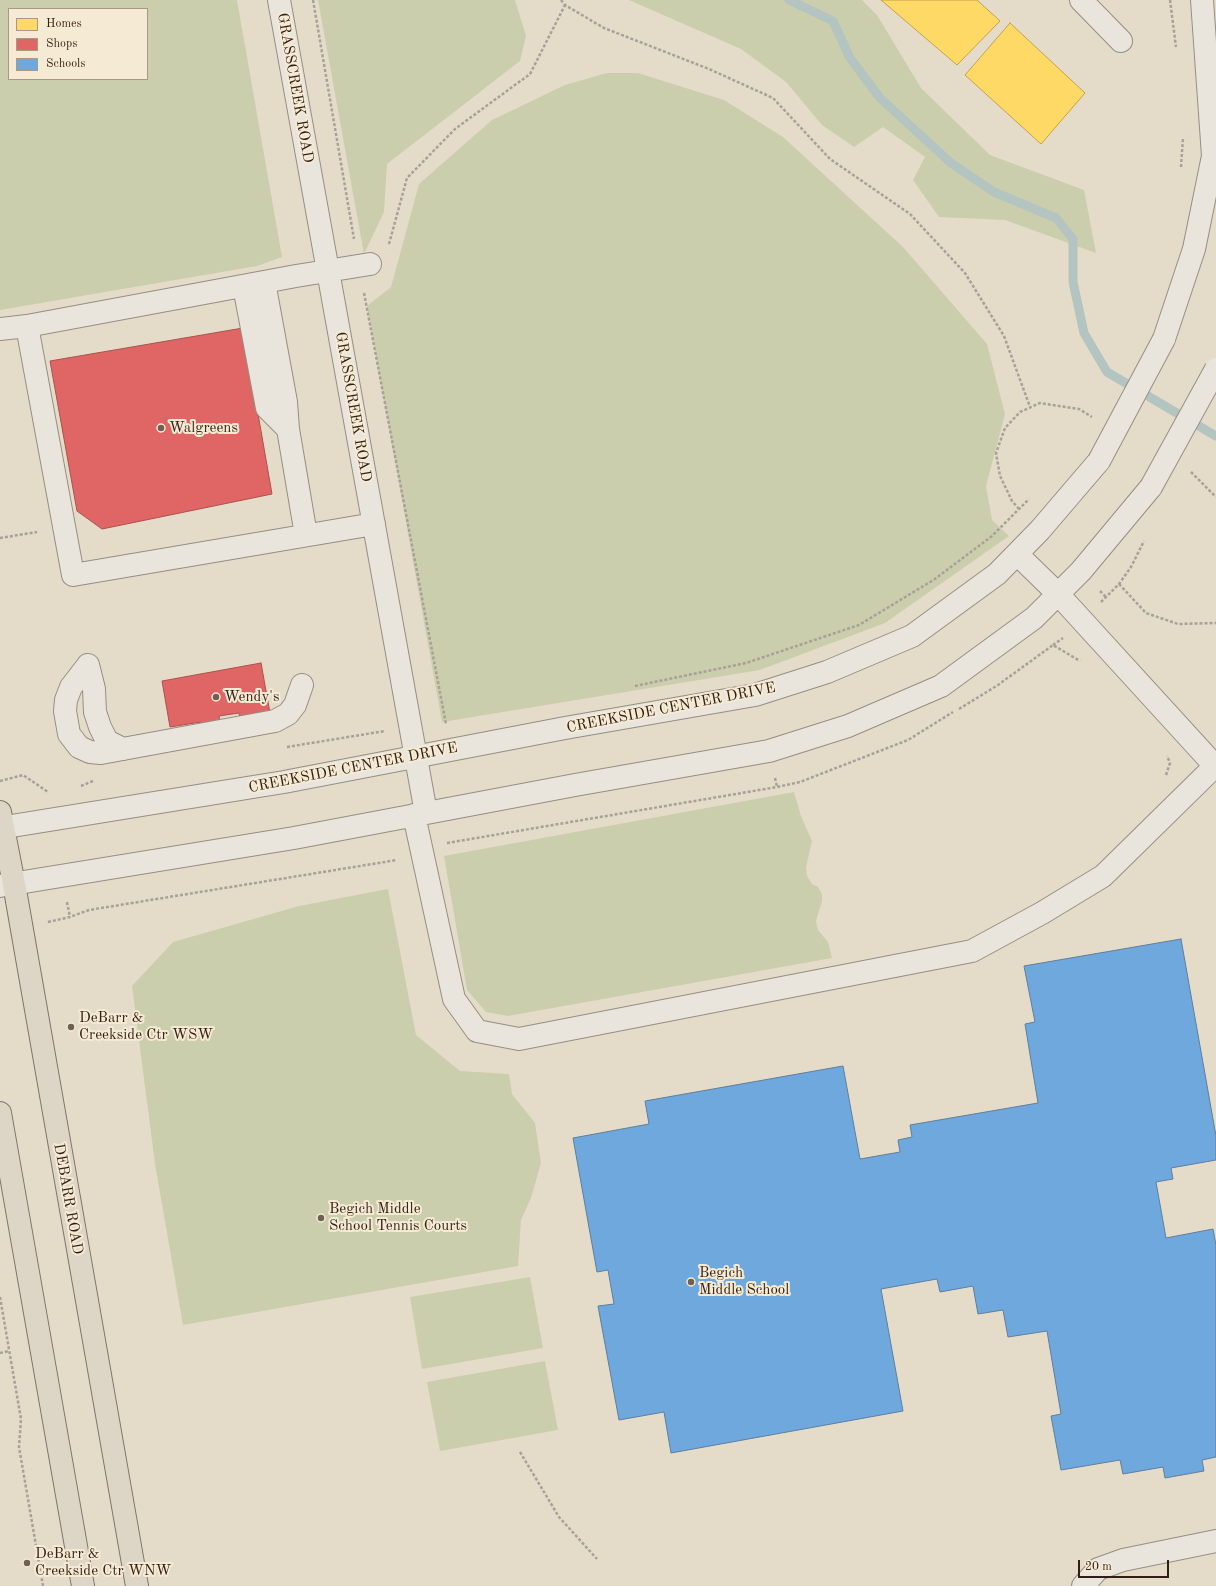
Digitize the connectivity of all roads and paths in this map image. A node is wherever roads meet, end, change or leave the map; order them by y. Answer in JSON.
{"nodes":[{"id":1,"x":279,"y":0,"type":"edge"},
{"id":2,"x":313,"y":0,"type":"edge"},
{"id":3,"x":561,"y":0,"type":"edge"},
{"id":4,"x":1081,"y":0,"type":"edge"},
{"id":5,"x":1170,"y":0,"type":"edge"},
{"id":6,"x":1202,"y":0,"type":"edge"},
{"id":7,"x":565,"y":5,"type":"junction"},
{"id":8,"x":1121,"y":41,"type":"dead end"},
{"id":9,"x":1176,"y":48,"type":"dead end"},
{"id":10,"x":1183,"y":133,"type":"dead end"},
{"id":11,"x":1181,"y":170,"type":"dead end"},
{"id":12,"x":364,"y":265,"type":"junction"},
{"id":13,"x":328,"y":271,"type":"junction"},
{"id":14,"x":254,"y":284,"type":"junction"},
{"id":15,"x":27,"y":326,"type":"junction"},
{"id":16,"x":0,"y":329,"type":"edge"},
{"id":17,"x":1216,"y":369,"type":"edge"},
{"id":18,"x":1030,"y":407,"type":"dead end"},
{"id":19,"x":1194,"y":474,"type":"dead end"},
{"id":20,"x":1216,"y":497,"type":"edge"},
{"id":21,"x":1030,"y":498,"type":"dead end"},
{"id":22,"x":374,"y":524,"type":"junction"},
{"id":23,"x":41,"y":531,"type":"dead end"},
{"id":24,"x":306,"y":535,"type":"junction"},
{"id":25,"x":1147,"y":536,"type":"dead end"},
{"id":26,"x":0,"y":538,"type":"edge"},
{"id":27,"x":1017,"y":554,"type":"junction"},
{"id":28,"x":1058,"y":594,"type":"junction"},
{"id":29,"x":1216,"y":623,"type":"edge"},
{"id":30,"x":302,"y":685,"type":"dead end"},
{"id":31,"x":631,"y":687,"type":"dead end"},
{"id":32,"x":447,"y":726,"type":"dead end"},
{"id":33,"x":123,"y":749,"type":"junction"},
{"id":34,"x":416,"y":756,"type":"junction"},
{"id":35,"x":1215,"y":766,"type":"edge"},
{"id":36,"x":24,"y":775,"type":"dead end"},
{"id":37,"x":0,"y":781,"type":"edge"},
{"id":38,"x":420,"y":814,"type":"junction"},
{"id":39,"x":1,"y":823,"type":"edge"},
{"id":40,"x":401,"y":859,"type":"dead end"},
{"id":41,"x":7,"y":885,"type":"edge"},
{"id":42,"x":70,"y":917,"type":"dead end"},
{"id":43,"x":0,"y":1113,"type":"edge"},
{"id":44,"x":0,"y":1297,"type":"edge"},
{"id":45,"x":9,"y":1351,"type":"junction"},
{"id":46,"x":0,"y":1353,"type":"edge"},
{"id":47,"x":520,"y":1452,"type":"dead end"},
{"id":48,"x":1216,"y":1541,"type":"edge"},
{"id":49,"x":597,"y":1559,"type":"dead end"},
{"id":50,"x":43,"y":1586,"type":"edge"},
{"id":51,"x":83,"y":1586,"type":"edge"},
{"id":52,"x":137,"y":1586,"type":"edge"},
{"id":53,"x":1083,"y":1586,"type":"edge"}],
"edges":[{"from":1,"to":13,"type":"street","name":"GRASSCREEK ROAD"},
{"from":2,"to":12,"type":"path"},
{"from":3,"to":7,"type":"path"},
{"from":4,"to":8,"type":"street"},
{"from":5,"to":9,"type":"path"},
{"from":6,"to":27,"type":"street","name":"CREEKSIDE CENTER DRIVE","bridge":true},
{"from":7,"to":12,"type":"path"},
{"from":7,"to":18,"type":"path"},
{"from":10,"to":11,"type":"path"},
{"from":12,"to":13,"type":"street"},
{"from":12,"to":32,"type":"path"},
{"from":13,"to":14,"type":"street"},
{"from":13,"to":22,"type":"street","name":"GRASSCREEK ROAD"},
{"from":14,"to":15,"type":"street"},
{"from":14,"to":24,"type":"street"},
{"from":15,"to":16,"type":"street"},
{"from":15,"to":24,"type":"street"},
{"from":17,"to":28,"type":"street","bridge":true},
{"from":19,"to":20,"type":"path"},
{"from":21,"to":31,"type":"path"},
{"from":22,"to":24,"type":"street"},
{"from":22,"to":34,"type":"street","name":"GRASSCREEK ROAD"},
{"from":23,"to":26,"type":"path"},
{"from":25,"to":29,"type":"path"},
{"from":27,"to":28,"type":"street"},
{"from":27,"to":34,"type":"street","name":"CREEKSIDE CENTER DRIVE"},
{"from":28,"to":35,"type":"street"},
{"from":28,"to":38,"type":"street"},
{"from":30,"to":33,"type":"street"},
{"from":33,"to":33,"type":"street"},
{"from":34,"to":38,"type":"street","name":"GRASSCREEK ROAD"},
{"from":34,"to":39,"type":"street","name":"CREEKSIDE CENTER DRIVE"},
{"from":35,"to":38,"type":"street","name":"GRASSCREEK ROAD"},
{"from":36,"to":37,"type":"path"},
{"from":38,"to":41,"type":"street"},
{"from":39,"to":41,"type":"main road","name":"DEBARR ROAD"},
{"from":40,"to":42,"type":"path"},
{"from":41,"to":52,"type":"main road","name":"DEBARR ROAD"},
{"from":43,"to":51,"type":"main road"},
{"from":44,"to":45,"type":"path"},
{"from":45,"to":46,"type":"path"},
{"from":45,"to":50,"type":"path"},
{"from":47,"to":49,"type":"path"},
{"from":48,"to":53,"type":"street"}]}
